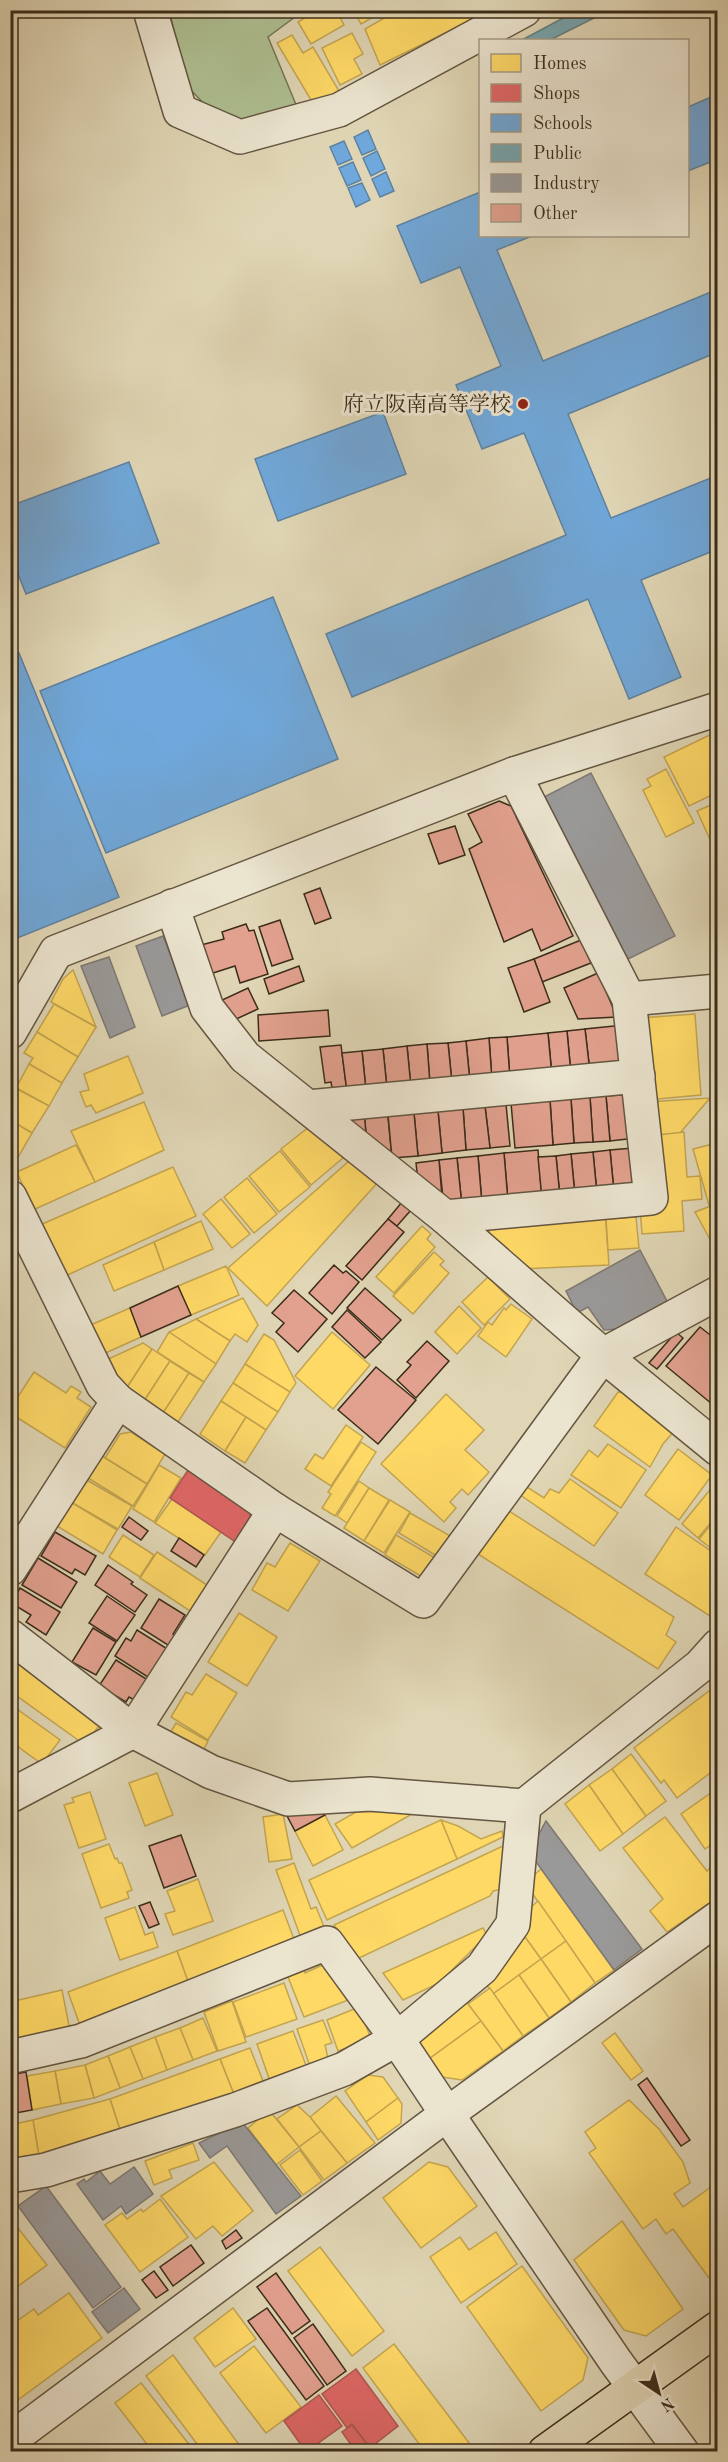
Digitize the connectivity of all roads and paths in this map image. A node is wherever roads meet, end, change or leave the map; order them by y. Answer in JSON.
{"nodes":[{"id":1,"x":150,"y":10,"type":"edge"},
{"id":2,"x":524,"y":10,"type":"edge"},
{"id":3,"x":717,"y":709,"type":"edge"},
{"id":4,"x":514,"y":774,"type":"junction"},
{"id":5,"x":172,"y":906,"type":"junction"},
{"id":6,"x":717,"y":991,"type":"edge"},
{"id":7,"x":629,"y":999,"type":"junction"},
{"id":8,"x":10,"y":1032,"type":"edge"},
{"id":9,"x":638,"y":1076,"type":"junction"},
{"id":10,"x":308,"y":1107,"type":"junction"},
{"id":11,"x":10,"y":1197,"type":"edge"},
{"id":12,"x":445,"y":1217,"type":"junction"},
{"id":13,"x":717,"y":1293,"type":"edge"},
{"id":14,"x":603,"y":1355,"type":"junction"},
{"id":15,"x":118,"y":1401,"type":"junction"},
{"id":16,"x":717,"y":1449,"type":"edge"},
{"id":17,"x":275,"y":1510,"type":"junction"},
{"id":18,"x":10,"y":1569,"type":"edge"},
{"id":19,"x":10,"y":1636,"type":"edge"},
{"id":20,"x":717,"y":1646,"type":"edge"},
{"id":21,"x":133,"y":1731,"type":"junction"},
{"id":22,"x":10,"y":1796,"type":"edge"},
{"id":23,"x":524,"y":1806,"type":"junction"},
{"id":24,"x":717,"y":1918,"type":"edge"},
{"id":25,"x":397,"y":2039,"type":"junction"},
{"id":26,"x":10,"y":2057,"type":"edge"},
{"id":27,"x":447,"y":2114,"type":"junction"},
{"id":28,"x":10,"y":2176,"type":"edge"},
{"id":29,"x":717,"y":2328,"type":"edge"},
{"id":30,"x":636,"y":2387,"type":"junction"},
{"id":31,"x":10,"y":2440,"type":"edge"},
{"id":32,"x":545,"y":2451,"type":"edge"},
{"id":33,"x":682,"y":2451,"type":"edge"}],
"edges":[{"from":1,"to":2,"type":"street"},
{"from":3,"to":4,"type":"street"},
{"from":4,"to":5,"type":"street"},
{"from":4,"to":7,"type":"street"},
{"from":5,"to":8,"type":"street"},
{"from":5,"to":10,"type":"street"},
{"from":6,"to":7,"type":"street"},
{"from":7,"to":9,"type":"street"},
{"from":9,"to":10,"type":"street"},
{"from":9,"to":12,"type":"street"},
{"from":10,"to":12,"type":"street"},
{"from":11,"to":15,"type":"street"},
{"from":12,"to":14,"type":"street"},
{"from":13,"to":14,"type":"street"},
{"from":14,"to":16,"type":"street"},
{"from":14,"to":17,"type":"street"},
{"from":15,"to":17,"type":"street"},
{"from":15,"to":18,"type":"street"},
{"from":17,"to":21,"type":"street"},
{"from":19,"to":21,"type":"street"},
{"from":20,"to":23,"type":"street"},
{"from":21,"to":22,"type":"street"},
{"from":21,"to":23,"type":"street"},
{"from":23,"to":25,"type":"street"},
{"from":24,"to":27,"type":"street"},
{"from":25,"to":26,"type":"street"},
{"from":25,"to":27,"type":"street"},
{"from":25,"to":28,"type":"street"},
{"from":27,"to":30,"type":"street"},
{"from":27,"to":31,"type":"street"},
{"from":29,"to":30,"type":"main road"},
{"from":30,"to":32,"type":"main road"},
{"from":30,"to":33,"type":"street"}]}
